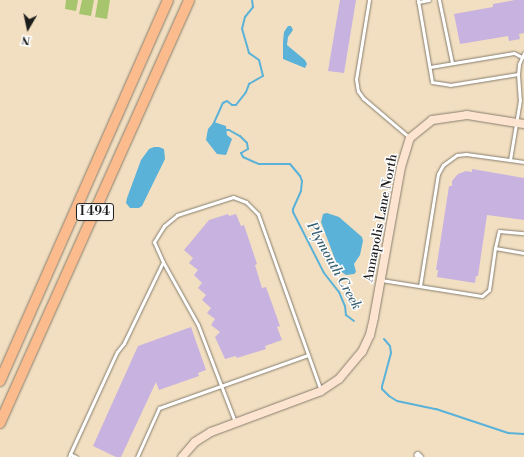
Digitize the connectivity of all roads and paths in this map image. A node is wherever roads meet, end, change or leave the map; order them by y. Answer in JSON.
{"nodes":[{"id":1,"x":168,"y":0,"type":"edge"},
{"id":2,"x":190,"y":0,"type":"edge"},
{"id":3,"x":369,"y":0,"type":"edge"},
{"id":4,"x":429,"y":0,"type":"edge"},
{"id":5,"x":439,"y":0,"type":"edge"},
{"id":6,"x":418,"y":1,"type":"edge"},
{"id":7,"x":523,"y":55,"type":"edge"},
{"id":8,"x":452,"y":64,"type":"junction"},
{"id":9,"x":430,"y":67,"type":"junction"},
{"id":10,"x":518,"y":74,"type":"junction"},
{"id":11,"x":520,"y":123,"type":"edge"},
{"id":12,"x":410,"y":138,"type":"junction"},
{"id":13,"x":510,"y":160,"type":"junction"},
{"id":14,"x":524,"y":162,"type":"edge"},
{"id":15,"x":524,"y":233,"type":"edge"},
{"id":16,"x":495,"y":248,"type":"junction"},
{"id":17,"x":524,"y":253,"type":"edge"},
{"id":18,"x":163,"y":262,"type":"junction"},
{"id":19,"x":381,"y":280,"type":"junction"},
{"id":20,"x":420,"y":286,"type":"junction"},
{"id":21,"x":308,"y":355,"type":"junction"},
{"id":22,"x":0,"y":381,"type":"edge"},
{"id":23,"x":222,"y":387,"type":"junction"},
{"id":24,"x":321,"y":391,"type":"junction"},
{"id":25,"x":235,"y":422,"type":"junction"},
{"id":26,"x":0,"y":423,"type":"edge"},
{"id":27,"x":69,"y":456,"type":"edge"},
{"id":28,"x":76,"y":457,"type":"edge"},
{"id":29,"x":137,"y":457,"type":"edge"},
{"id":30,"x":182,"y":457,"type":"edge"}],
"edges":[{"from":1,"to":22,"type":"highway","number":"I 494"},
{"from":2,"to":26,"type":"highway","number":"I 494"},
{"from":3,"to":12,"type":"lane"},
{"from":4,"to":6,"type":"lane"},
{"from":5,"to":8,"type":"lane"},
{"from":6,"to":9,"type":"lane"},
{"from":7,"to":8,"type":"lane"},
{"from":7,"to":10,"type":"lane"},
{"from":8,"to":9,"type":"lane"},
{"from":9,"to":10,"type":"lane"},
{"from":10,"to":11,"type":"lane"},
{"from":11,"to":12,"type":"street"},
{"from":11,"to":13,"type":"lane"},
{"from":12,"to":19,"type":"street","name":"Annapolis Lane North"},
{"from":13,"to":14,"type":"lane"},
{"from":13,"to":20,"type":"lane"},
{"from":15,"to":16,"type":"lane"},
{"from":16,"to":17,"type":"lane"},
{"from":16,"to":20,"type":"lane"},
{"from":18,"to":21,"type":"lane"},
{"from":18,"to":23,"type":"lane"},
{"from":18,"to":27,"type":"lane"},
{"from":19,"to":20,"type":"lane"},
{"from":19,"to":24,"type":"street","name":"Annapolis Lane North"},
{"from":21,"to":23,"type":"lane"},
{"from":21,"to":24,"type":"lane"},
{"from":23,"to":25,"type":"lane"},
{"from":23,"to":29,"type":"lane"},
{"from":24,"to":25,"type":"street","name":"Annapolis Lane North"},
{"from":25,"to":30,"type":"street","name":"Annapolis Lane North"},
{"from":27,"to":28,"type":"lane"}]}
